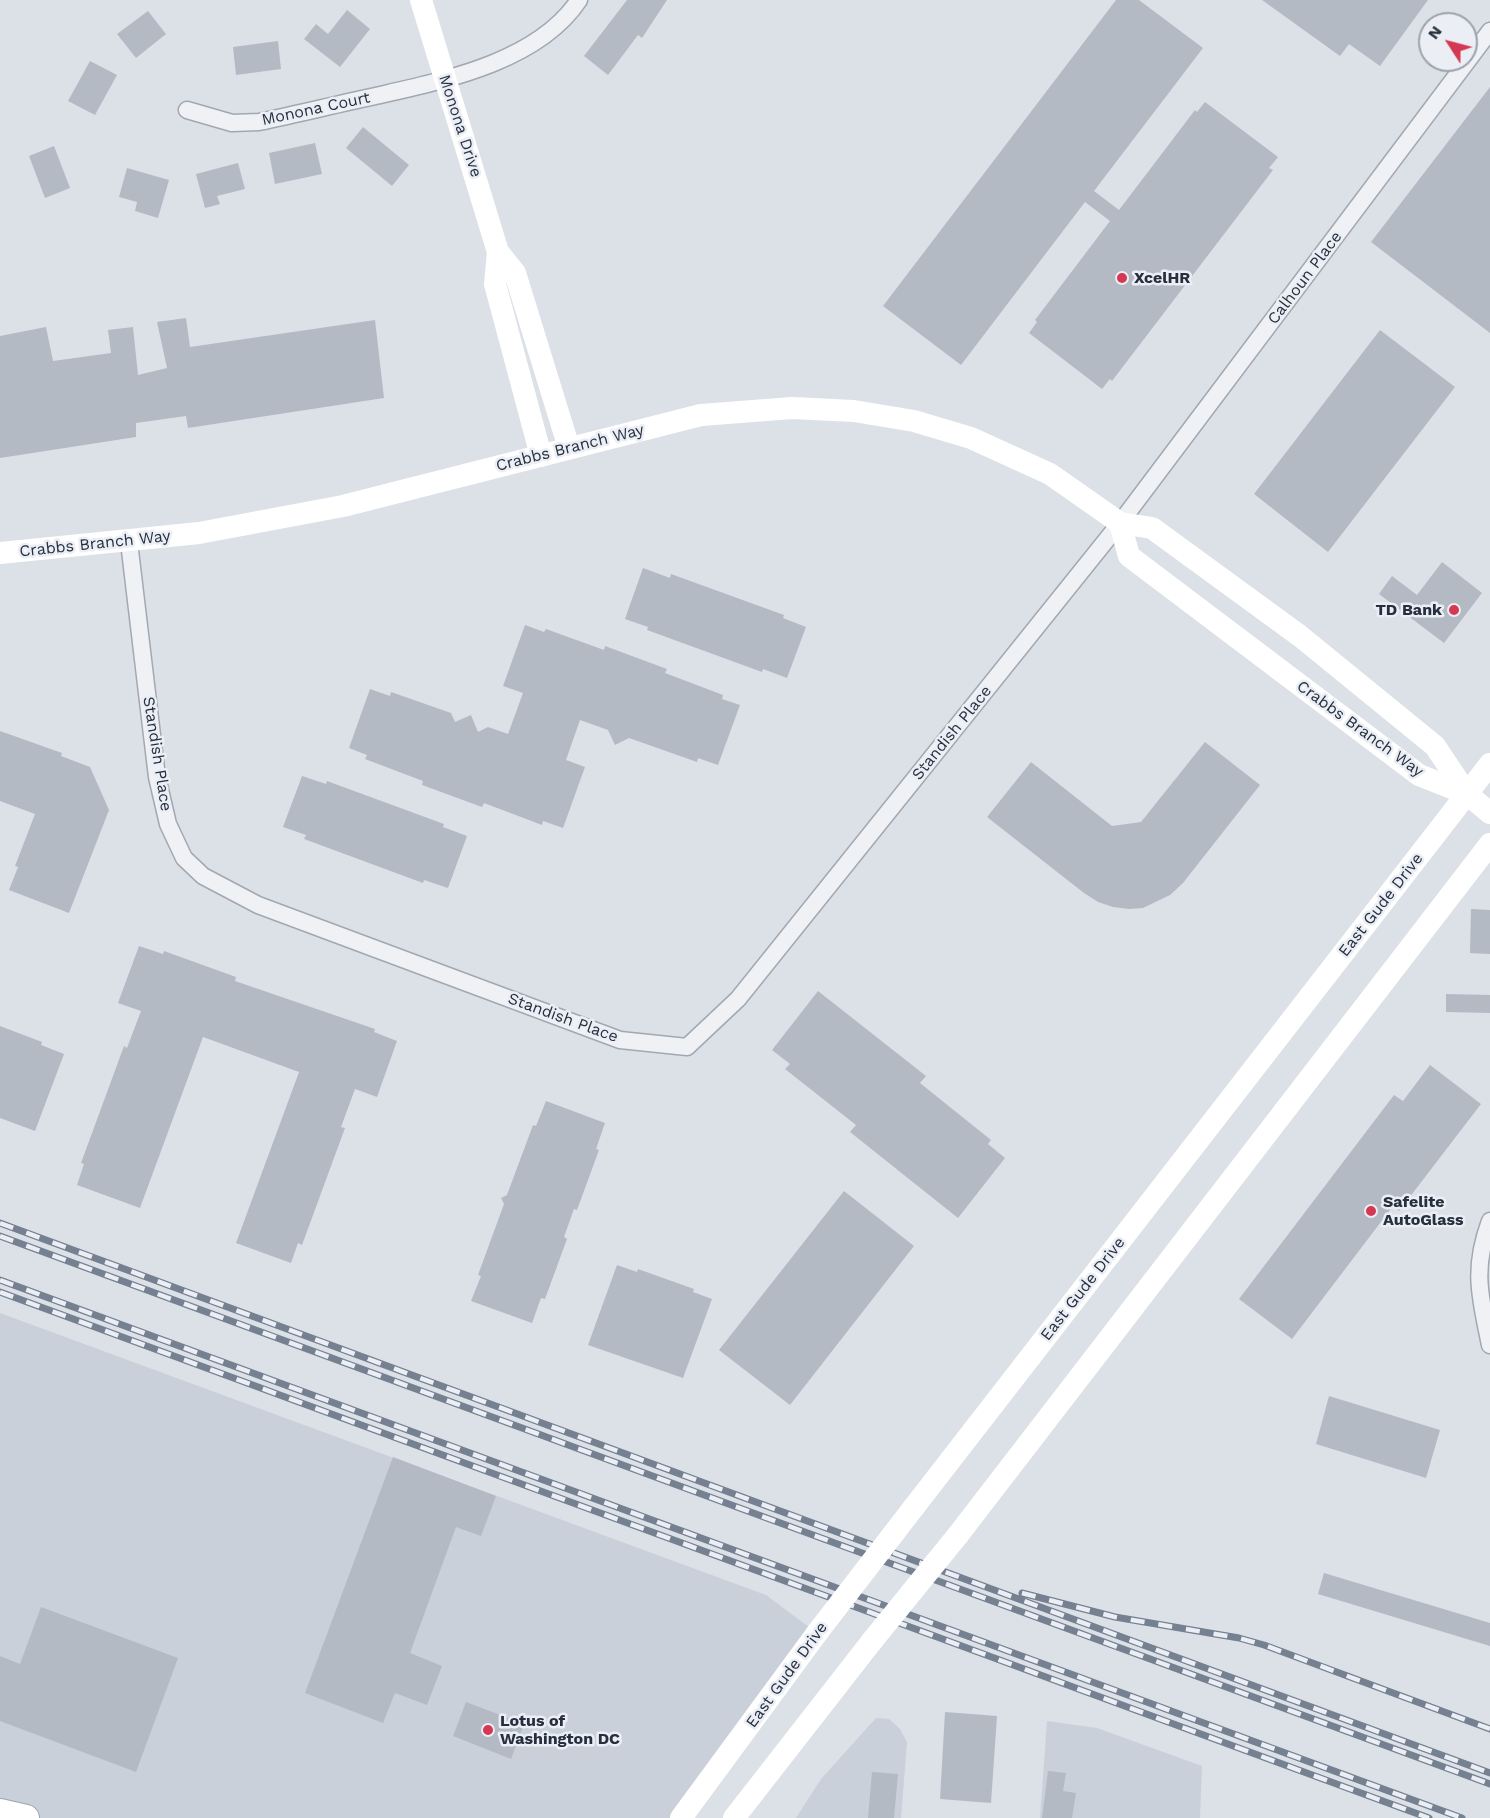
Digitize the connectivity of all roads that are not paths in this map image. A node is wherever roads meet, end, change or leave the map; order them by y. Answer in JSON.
{"nodes":[{"id":1,"x":421,"y":0,"type":"edge"},
{"id":2,"x":579,"y":0,"type":"edge"},
{"id":3,"x":1490,"y":31,"type":"edge"},
{"id":4,"x":445,"y":80,"type":"junction"},
{"id":5,"x":187,"y":110,"type":"dead end"},
{"id":6,"x":498,"y":252,"type":"junction"},
{"id":7,"x":569,"y":448,"type":"junction"},
{"id":8,"x":541,"y":456,"type":"junction"},
{"id":9,"x":1120,"y":524,"type":"junction"},
{"id":10,"x":129,"y":542,"type":"junction"},
{"id":11,"x":0,"y":553,"type":"edge"},
{"id":12,"x":1490,"y":764,"type":"edge"},
{"id":13,"x":1467,"y":794,"type":"junction"},
{"id":14,"x":1490,"y":813,"type":"edge"},
{"id":15,"x":1490,"y":844,"type":"edge"},
{"id":16,"x":1490,"y":1221,"type":"edge"},
{"id":17,"x":1490,"y":1345,"type":"edge"},
{"id":18,"x":0,"y":1812,"type":"edge"},
{"id":19,"x":26,"y":1818,"type":"edge"},
{"id":20,"x":681,"y":1818,"type":"edge"},
{"id":21,"x":734,"y":1818,"type":"edge"}],
"edges":[{"from":1,"to":4,"type":"street","name":"Monona Drive"},
{"from":2,"to":4,"type":"street","name":"Monona Court"},
{"from":3,"to":9,"type":"street","name":"Calhoun Place"},
{"from":4,"to":5,"type":"street","name":"Monona Court"},
{"from":4,"to":6,"type":"street","name":"Monona Drive"},
{"from":6,"to":7,"type":"street","name":"Monona Drive"},
{"from":6,"to":8,"type":"street","name":"Monona Drive"},
{"from":7,"to":8,"type":"street","name":"Crabbs Branch Way"},
{"from":7,"to":9,"type":"street","name":"Crabbs Branch Way"},
{"from":8,"to":10,"type":"street","name":"Crabbs Branch Way"},
{"from":9,"to":10,"type":"street","name":"Standish Place"},
{"from":9,"to":13,"type":"street","name":"Crabbs Branch Way"},
{"from":9,"to":13,"type":"street","name":"Crabbs Branch Way"},
{"from":10,"to":11,"type":"street","name":"Crabbs Branch Way"},
{"from":12,"to":13,"type":"street","name":"East Gude Drive"},
{"from":13,"to":14,"type":"street"},
{"from":13,"to":20,"type":"street","name":"East Gude Drive","bridge":true},
{"from":15,"to":21,"type":"street","bridge":true},
{"from":16,"to":17,"type":"street"},
{"from":18,"to":19,"type":"main road"}]}
